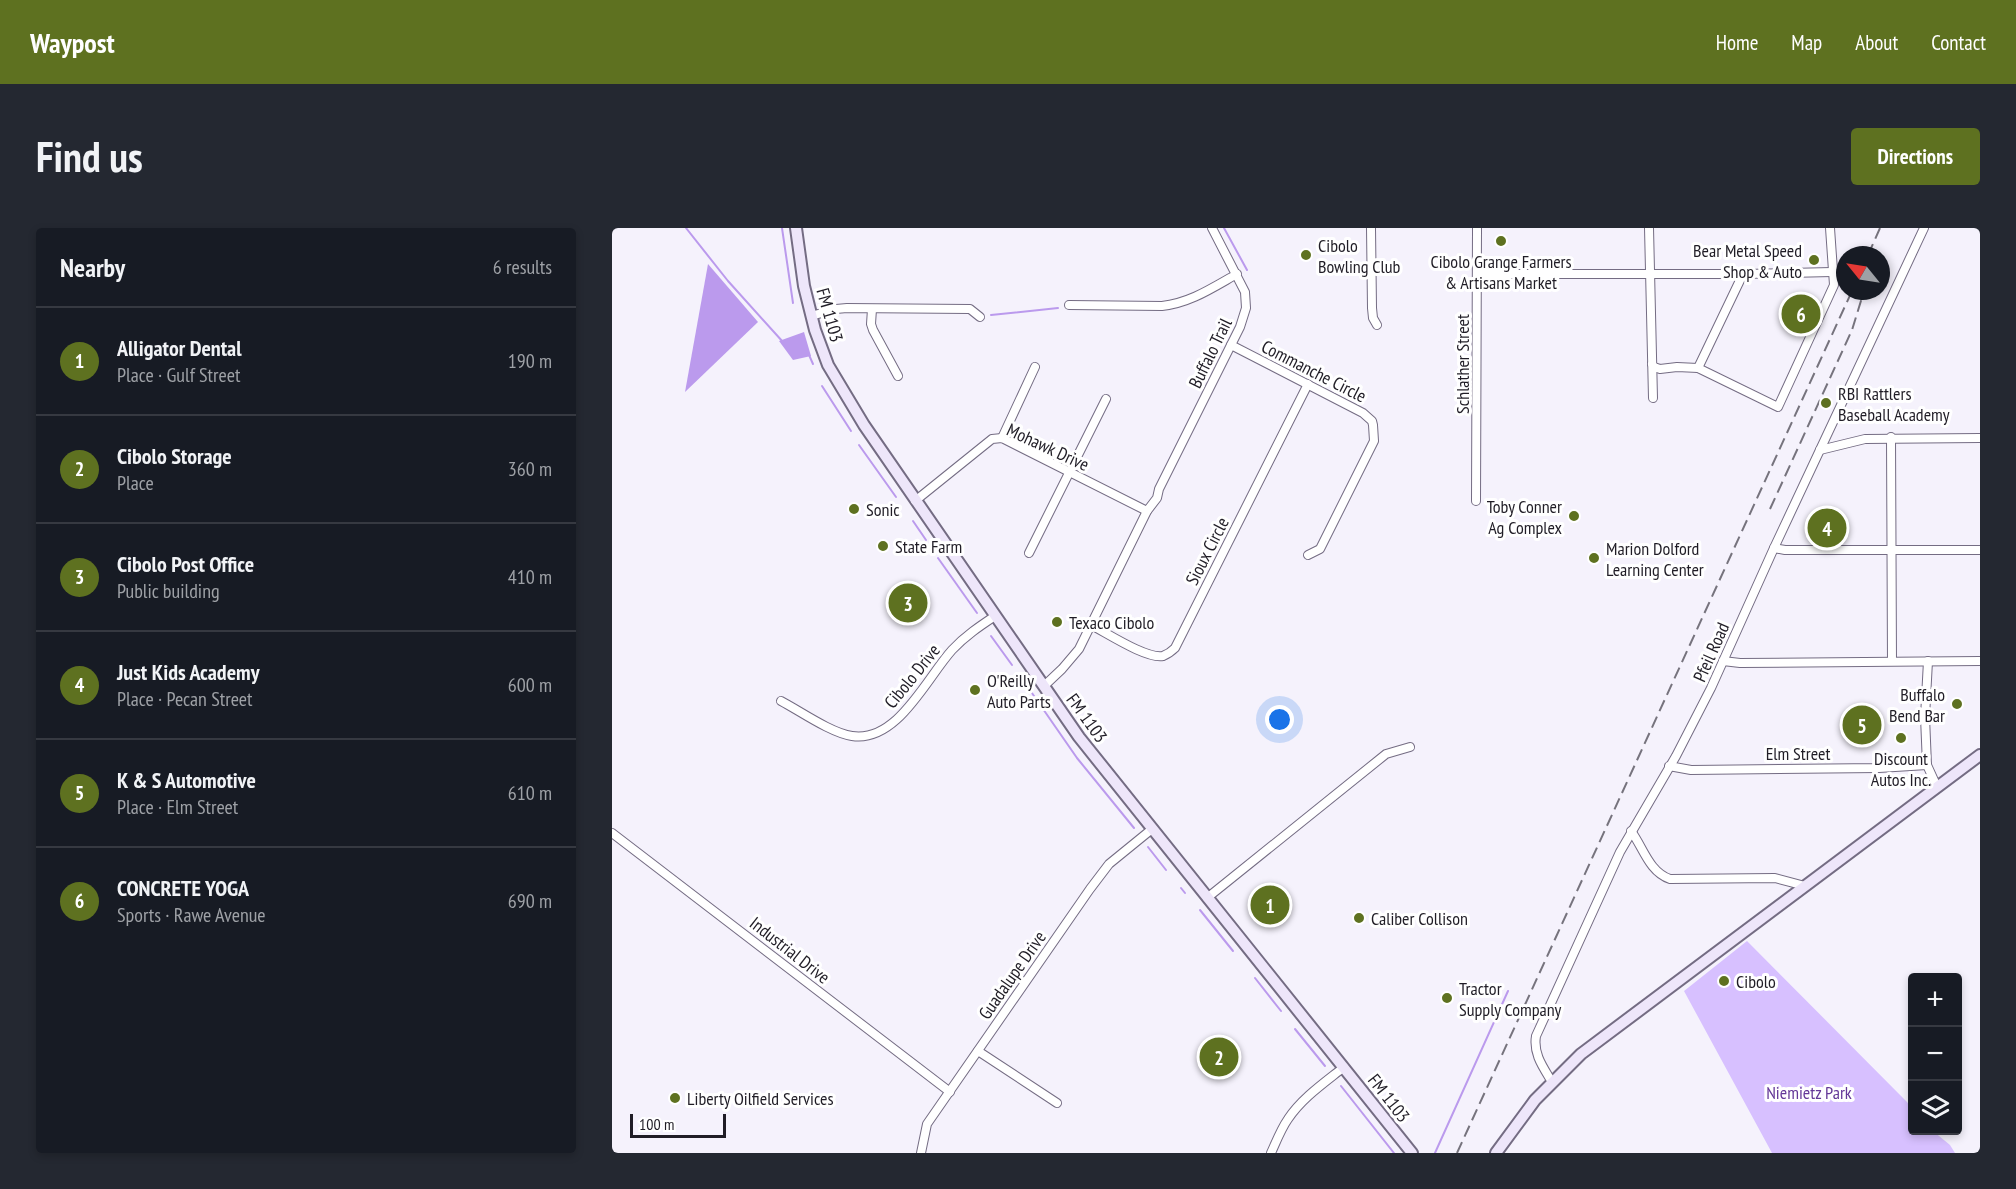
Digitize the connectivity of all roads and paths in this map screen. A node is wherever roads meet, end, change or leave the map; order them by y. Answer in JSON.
{"nodes":[{"id":1,"x":796,"y":228,"type":"edge"},
{"id":2,"x":1212,"y":228,"type":"edge"},
{"id":3,"x":1371,"y":228,"type":"edge"},
{"id":4,"x":1477,"y":228,"type":"edge"},
{"id":5,"x":1649,"y":228,"type":"edge"},
{"id":6,"x":1830,"y":228,"type":"edge"},
{"id":7,"x":1924,"y":228,"type":"edge"},
{"id":8,"x":1832,"y":272,"type":"junction"},
{"id":9,"x":1237,"y":274,"type":"junction"},
{"id":10,"x":1477,"y":274,"type":"junction"},
{"id":11,"x":1743,"y":274,"type":"junction"},
{"id":12,"x":1650,"y":275,"type":"junction"},
{"id":13,"x":1070,"y":305,"type":"dead end"},
{"id":14,"x":872,"y":309,"type":"junction"},
{"id":15,"x":811,"y":316,"type":"junction"},
{"id":16,"x":980,"y":316,"type":"dead end"},
{"id":17,"x":1377,"y":325,"type":"dead end"},
{"id":18,"x":1232,"y":345,"type":"junction"},
{"id":19,"x":1652,"y":364,"type":"junction"},
{"id":20,"x":1035,"y":367,"type":"dead end"},
{"id":21,"x":1698,"y":368,"type":"junction"},
{"id":22,"x":898,"y":376,"type":"dead end"},
{"id":23,"x":1308,"y":384,"type":"junction"},
{"id":24,"x":1653,"y":398,"type":"dead end"},
{"id":25,"x":1106,"y":399,"type":"dead end"},
{"id":26,"x":1891,"y":437,"type":"junction"},
{"id":27,"x":1002,"y":438,"type":"junction"},
{"id":28,"x":1980,"y":438,"type":"edge"},
{"id":29,"x":1820,"y":450,"type":"junction"},
{"id":30,"x":1070,"y":473,"type":"junction"},
{"id":31,"x":915,"y":501,"type":"junction"},
{"id":32,"x":1476,"y":501,"type":"dead end"},
{"id":33,"x":1147,"y":511,"type":"junction"},
{"id":34,"x":1774,"y":548,"type":"junction"},
{"id":35,"x":1891,"y":550,"type":"junction"},
{"id":36,"x":1980,"y":550,"type":"edge"},
{"id":37,"x":1029,"y":553,"type":"dead end"},
{"id":38,"x":1308,"y":555,"type":"dead end"},
{"id":39,"x":995,"y":616,"type":"junction"},
{"id":40,"x":1091,"y":625,"type":"junction"},
{"id":41,"x":1723,"y":661,"type":"junction"},
{"id":42,"x":1928,"y":661,"type":"junction"},
{"id":43,"x":1980,"y":661,"type":"edge"},
{"id":44,"x":1892,"y":662,"type":"junction"},
{"id":45,"x":1044,"y":686,"type":"junction"},
{"id":46,"x":782,"y":700,"type":"dead end"},
{"id":47,"x":1410,"y":747,"type":"dead end"},
{"id":48,"x":1980,"y":754,"type":"edge"},
{"id":49,"x":1927,"y":765,"type":"junction"},
{"id":50,"x":1669,"y":766,"type":"junction"},
{"id":51,"x":1937,"y":787,"type":"junction"},
{"id":52,"x":1152,"y":829,"type":"junction"},
{"id":53,"x":1630,"y":831,"type":"junction"},
{"id":54,"x":612,"y":833,"type":"edge"},
{"id":55,"x":1805,"y":886,"type":"junction"},
{"id":56,"x":1207,"y":898,"type":"junction"},
{"id":57,"x":978,"y":1051,"type":"junction"},
{"id":58,"x":1344,"y":1067,"type":"junction"},
{"id":59,"x":1552,"y":1082,"type":"junction"},
{"id":60,"x":950,"y":1092,"type":"junction"},
{"id":61,"x":1057,"y":1103,"type":"dead end"},
{"id":62,"x":921,"y":1153,"type":"edge"},
{"id":63,"x":1270,"y":1153,"type":"edge"},
{"id":64,"x":1412,"y":1153,"type":"edge"},
{"id":65,"x":1496,"y":1153,"type":"edge"}],
"edges":[{"from":1,"to":15,"type":"main road","name":"FM 1103","number":"FM 1103"},
{"from":2,"to":9,"type":"street","name":"Buffalo Trail"},
{"from":3,"to":17,"type":"street"},
{"from":4,"to":10,"type":"street","name":"Schlather Street"},
{"from":5,"to":12,"type":"street"},
{"from":6,"to":8,"type":"street"},
{"from":7,"to":29,"type":"street","name":"Pfeil Road"},
{"from":8,"to":11,"type":"street"},
{"from":8,"to":21,"type":"street"},
{"from":9,"to":13,"type":"street"},
{"from":9,"to":18,"type":"street","name":"Buffalo Trail"},
{"from":10,"to":12,"type":"street"},
{"from":10,"to":32,"type":"street","name":"Schlather Street"},
{"from":11,"to":12,"type":"street"},
{"from":11,"to":21,"type":"street"},
{"from":12,"to":19,"type":"street"},
{"from":14,"to":15,"type":"street"},
{"from":14,"to":16,"type":"street"},
{"from":14,"to":22,"type":"street"},
{"from":15,"to":31,"type":"main road","name":"FM 1103","number":"FM 1103"},
{"from":18,"to":23,"type":"street","name":"Commanche Circle"},
{"from":18,"to":33,"type":"street","name":"Buffalo Trail"},
{"from":19,"to":21,"type":"street"},
{"from":19,"to":24,"type":"street"},
{"from":20,"to":27,"type":"street"},
{"from":23,"to":38,"type":"street","name":"Commanche Circle"},
{"from":23,"to":40,"type":"street","name":"Sioux Circle"},
{"from":25,"to":30,"type":"street"},
{"from":26,"to":28,"type":"street"},
{"from":26,"to":29,"type":"street"},
{"from":26,"to":35,"type":"street"},
{"from":27,"to":30,"type":"street","name":"Mohawk Drive"},
{"from":27,"to":31,"type":"street","name":"Mohawk Drive"},
{"from":29,"to":34,"type":"street","name":"Pfeil Road"},
{"from":30,"to":33,"type":"street","name":"Mohawk Drive"},
{"from":30,"to":37,"type":"street"},
{"from":31,"to":39,"type":"main road","name":"FM 1103","number":"FM 1103"},
{"from":33,"to":40,"type":"street","name":"Buffalo Trail"},
{"from":34,"to":35,"type":"street"},
{"from":34,"to":41,"type":"street","name":"Pfeil Road"},
{"from":35,"to":36,"type":"street"},
{"from":35,"to":44,"type":"street"},
{"from":39,"to":45,"type":"main road","name":"FM 1103","number":"FM 1103"},
{"from":39,"to":46,"type":"street","name":"Cibolo Drive"},
{"from":40,"to":45,"type":"street","name":"Buffalo Trail"},
{"from":41,"to":44,"type":"street"},
{"from":41,"to":50,"type":"street","name":"Pfeil Road"},
{"from":42,"to":43,"type":"street"},
{"from":42,"to":44,"type":"street"},
{"from":42,"to":49,"type":"street"},
{"from":45,"to":52,"type":"main road","name":"FM 1103","number":"FM 1103"},
{"from":47,"to":56,"type":"street"},
{"from":48,"to":51,"type":"main road"},
{"from":49,"to":50,"type":"street","name":"Elm Street"},
{"from":49,"to":51,"type":"street"},
{"from":50,"to":53,"type":"street","name":"Pfeil Road"},
{"from":51,"to":55,"type":"main road"},
{"from":52,"to":56,"type":"main road","name":"FM 1103","number":"FM 1103"},
{"from":52,"to":57,"type":"street","name":"Guadalupe Drive"},
{"from":53,"to":55,"type":"street"},
{"from":53,"to":59,"type":"street","name":"Pfeil Road"},
{"from":54,"to":60,"type":"street","name":"Industrial Drive"},
{"from":55,"to":59,"type":"main road"},
{"from":56,"to":58,"type":"main road","name":"FM 1103","number":"FM 1103"},
{"from":57,"to":60,"type":"street","name":"Guadalupe Drive"},
{"from":57,"to":61,"type":"street"},
{"from":58,"to":63,"type":"street"},
{"from":58,"to":64,"type":"main road","name":"FM 1103","number":"FM 1103"},
{"from":59,"to":65,"type":"main road"},
{"from":60,"to":62,"type":"street","name":"Guadalupe Drive"}]}
